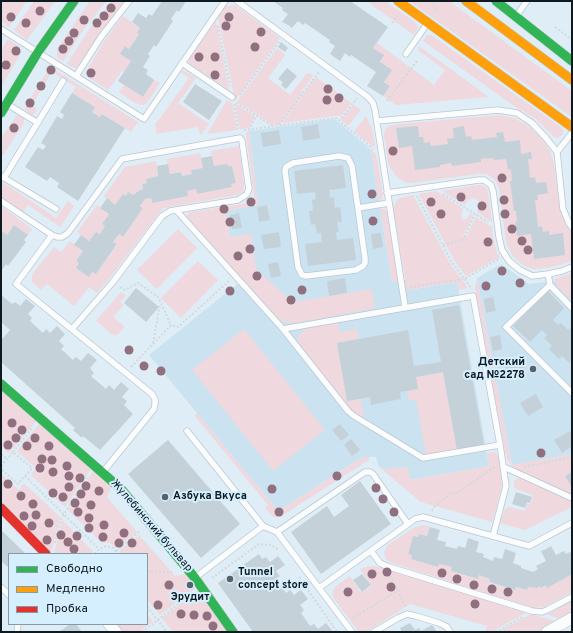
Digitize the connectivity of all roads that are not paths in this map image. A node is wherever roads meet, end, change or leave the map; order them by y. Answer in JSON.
{"nodes":[{"id":1,"x":74,"y":1,"type":"edge"},
{"id":2,"x":129,"y":1,"type":"edge"},
{"id":3,"x":225,"y":1,"type":"edge"},
{"id":4,"x":237,"y":1,"type":"edge"},
{"id":5,"x":398,"y":1,"type":"edge"},
{"id":6,"x":466,"y":1,"type":"edge"},
{"id":7,"x":496,"y":1,"type":"edge"},
{"id":8,"x":527,"y":1,"type":"edge"},
{"id":9,"x":516,"y":17,"type":"junction"},
{"id":10,"x":428,"y":24,"type":"junction"},
{"id":11,"x":1,"y":29,"type":"edge"},
{"id":12,"x":38,"y":52,"type":"junction"},
{"id":13,"x":406,"y":54,"type":"dead end"},
{"id":14,"x":572,"y":61,"type":"edge"},
{"id":15,"x":182,"y":63,"type":"junction"},
{"id":16,"x":76,"y":76,"type":"junction"},
{"id":17,"x":572,"y":80,"type":"edge"},
{"id":18,"x":63,"y":81,"type":"dead end"},
{"id":19,"x":232,"y":97,"type":"road end"},
{"id":20,"x":6,"y":104,"type":"junction"},
{"id":21,"x":1,"y":112,"type":"edge"},
{"id":22,"x":377,"y":121,"type":"junction"},
{"id":23,"x":38,"y":123,"type":"junction"},
{"id":24,"x":572,"y":127,"type":"edge"},
{"id":25,"x":572,"y":133,"type":"edge"},
{"id":26,"x":556,"y":152,"type":"junction"},
{"id":27,"x":2,"y":177,"type":"edge"},
{"id":28,"x":387,"y":193,"type":"junction"},
{"id":29,"x":1,"y":201,"type":"edge"},
{"id":30,"x":389,"y":204,"type":"junction"},
{"id":31,"x":358,"y":208,"type":"junction"},
{"id":32,"x":56,"y":209,"type":"dead end"},
{"id":33,"x":176,"y":210,"type":"junction"},
{"id":34,"x":572,"y":227,"type":"edge"},
{"id":35,"x":52,"y":235,"type":"junction"},
{"id":36,"x":572,"y":267,"type":"edge"},
{"id":37,"x":548,"y":274,"type":"junction"},
{"id":38,"x":550,"y":285,"type":"junction"},
{"id":39,"x":405,"y":308,"type":"junction"},
{"id":40,"x":572,"y":308,"type":"edge"},
{"id":41,"x":72,"y":329,"type":"junction"},
{"id":42,"x":282,"y":329,"type":"junction"},
{"id":43,"x":1,"y":384,"type":"edge"},
{"id":44,"x":572,"y":394,"type":"edge"},
{"id":45,"x":187,"y":431,"type":"dead end"},
{"id":46,"x":500,"y":445,"type":"junction"},
{"id":47,"x":504,"y":467,"type":"junction"},
{"id":48,"x":103,"y":472,"type":"junction"},
{"id":49,"x":572,"y":498,"type":"edge"},
{"id":50,"x":1,"y":508,"type":"edge"},
{"id":51,"x":408,"y":524,"type":"junction"},
{"id":52,"x":572,"y":524,"type":"edge"},
{"id":53,"x":264,"y":526,"type":"junction"},
{"id":54,"x":278,"y":532,"type":"junction"},
{"id":55,"x":493,"y":536,"type":"junction"},
{"id":56,"x":371,"y":551,"type":"junction"},
{"id":57,"x":45,"y":553,"type":"edge"},
{"id":58,"x":196,"y":578,"type":"junction"},
{"id":59,"x":319,"y":588,"type":"junction"},
{"id":60,"x":572,"y":597,"type":"edge"},
{"id":61,"x":572,"y":618,"type":"edge"},
{"id":62,"x":233,"y":632,"type":"edge"},
{"id":63,"x":352,"y":632,"type":"edge"},
{"id":64,"x":374,"y":632,"type":"edge"},
{"id":65,"x":450,"y":632,"type":"edge"},
{"id":66,"x":547,"y":632,"type":"edge"}],
"edges":[{"from":1,"to":12,"type":"street"},
{"from":2,"to":16,"type":"lane"},
{"from":3,"to":15,"type":"lane"},
{"from":4,"to":22,"type":"lane"},
{"from":5,"to":10,"type":"street"},
{"from":6,"to":17,"type":"street"},
{"from":7,"to":9,"type":"street"},
{"from":8,"to":9,"type":"lane"},
{"from":9,"to":14,"type":"street"},
{"from":10,"to":13,"type":"lane"},
{"from":10,"to":24,"type":"street"},
{"from":11,"to":12,"type":"lane"},
{"from":12,"to":16,"type":"lane"},
{"from":12,"to":20,"type":"street"},
{"from":15,"to":16,"type":"lane"},
{"from":15,"to":19,"type":"lane"},
{"from":18,"to":23,"type":"lane"},
{"from":20,"to":21,"type":"street"},
{"from":20,"to":23,"type":"lane"},
{"from":22,"to":26,"type":"lane"},
{"from":22,"to":28,"type":"lane"},
{"from":23,"to":27,"type":"lane"},
{"from":25,"to":26,"type":"lane"},
{"from":26,"to":34,"type":"lane"},
{"from":27,"to":32,"type":"lane"},
{"from":28,"to":30,"type":"lane"},
{"from":28,"to":37,"type":"lane"},
{"from":29,"to":35,"type":"lane"},
{"from":30,"to":31,"type":"lane"},
{"from":30,"to":39,"type":"lane"},
{"from":31,"to":31,"type":"lane"},
{"from":33,"to":35,"type":"lane"},
{"from":33,"to":41,"type":"lane"},
{"from":33,"to":42,"type":"lane"},
{"from":35,"to":41,"type":"lane"},
{"from":36,"to":37,"type":"lane"},
{"from":37,"to":38,"type":"lane"},
{"from":38,"to":40,"type":"lane"},
{"from":38,"to":44,"type":"lane"},
{"from":39,"to":42,"type":"lane"},
{"from":39,"to":46,"type":"lane"},
{"from":41,"to":48,"type":"lane"},
{"from":42,"to":46,"type":"lane"},
{"from":43,"to":48,"type":"street","name":"Жулебинский бульвар"},
{"from":45,"to":53,"type":"lane"},
{"from":46,"to":47,"type":"lane"},
{"from":47,"to":49,"type":"lane"},
{"from":47,"to":55,"type":"lane"},
{"from":48,"to":58,"type":"street","name":"Жулебинский бульвар"},
{"from":50,"to":57,"type":"street"},
{"from":51,"to":54,"type":"lane"},
{"from":51,"to":55,"type":"lane"},
{"from":51,"to":56,"type":"lane"},
{"from":52,"to":55,"type":"lane"},
{"from":53,"to":54,"type":"lane"},
{"from":53,"to":58,"type":"lane"},
{"from":54,"to":59,"type":"lane"},
{"from":56,"to":59,"type":"lane"},
{"from":56,"to":60,"type":"lane"},
{"from":58,"to":62,"type":"street","name":"Жулебинский бульвар"},
{"from":59,"to":63,"type":"lane"},
{"from":61,"to":66,"type":"street"},
{"from":64,"to":65,"type":"lane"}]}
